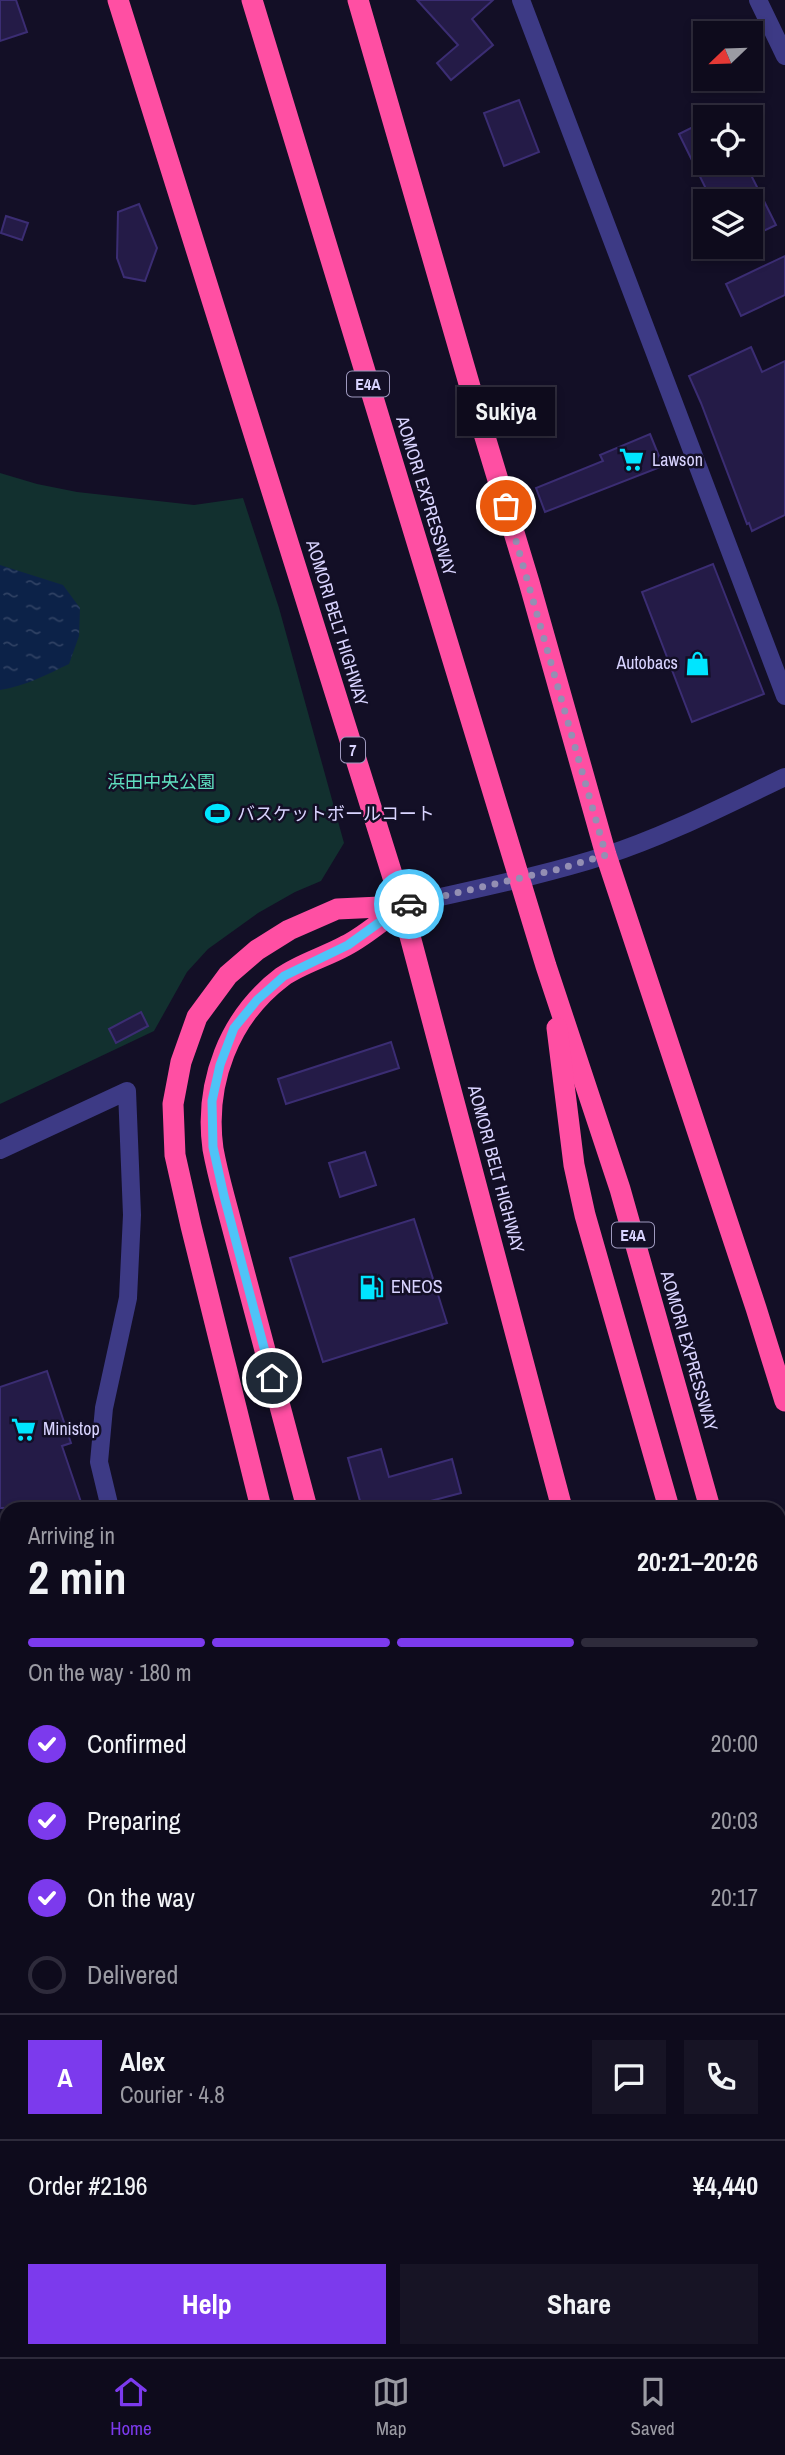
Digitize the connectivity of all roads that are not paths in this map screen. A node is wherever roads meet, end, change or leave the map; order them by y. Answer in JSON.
{"nodes":[{"id":1,"x":118,"y":0,"type":"edge"},
{"id":2,"x":252,"y":0,"type":"edge"},
{"id":3,"x":358,"y":0,"type":"edge"},
{"id":4,"x":521,"y":0,"type":"edge"},
{"id":5,"x":758,"y":0,"type":"edge"},
{"id":6,"x":785,"y":56,"type":"edge"},
{"id":7,"x":785,"y":696,"type":"edge"},
{"id":8,"x":785,"y":778,"type":"edge"},
{"id":9,"x":606,"y":855,"type":"junction"},
{"id":10,"x":402,"y":906,"type":"junction"},
{"id":11,"x":546,"y":965,"type":"junction"},
{"id":12,"x":0,"y":1150,"type":"edge"},
{"id":13,"x":785,"y":1401,"type":"edge"},
{"id":14,"x":109,"y":1502,"type":"edge"},
{"id":15,"x":260,"y":1502,"type":"edge"},
{"id":16,"x":305,"y":1502,"type":"edge"},
{"id":17,"x":560,"y":1502,"type":"edge"},
{"id":18,"x":667,"y":1502,"type":"edge"},
{"id":19,"x":708,"y":1502,"type":"edge"}],
"edges":[{"from":1,"to":10,"type":"highway","name":"AOMORI BELT HIGHWAY","number":"7"},
{"from":2,"to":11,"type":"highway","name":"AOMORI EXPRESSWAY","number":"E4A"},
{"from":3,"to":9,"type":"highway"},
{"from":4,"to":7,"type":"street"},
{"from":5,"to":6,"type":"street"},
{"from":8,"to":9,"type":"street"},
{"from":9,"to":10,"type":"street"},
{"from":9,"to":13,"type":"highway"},
{"from":10,"to":15,"type":"highway"},
{"from":10,"to":16,"type":"highway"},
{"from":10,"to":17,"type":"highway","name":"AOMORI BELT HIGHWAY","number":"7"},
{"from":11,"to":18,"type":"highway","name":"AOMORI EXPRESSWAY","number":"E4A"},
{"from":11,"to":19,"type":"highway","name":"AOMORI EXPRESSWAY","number":"E4A"},
{"from":12,"to":14,"type":"street"}]}
